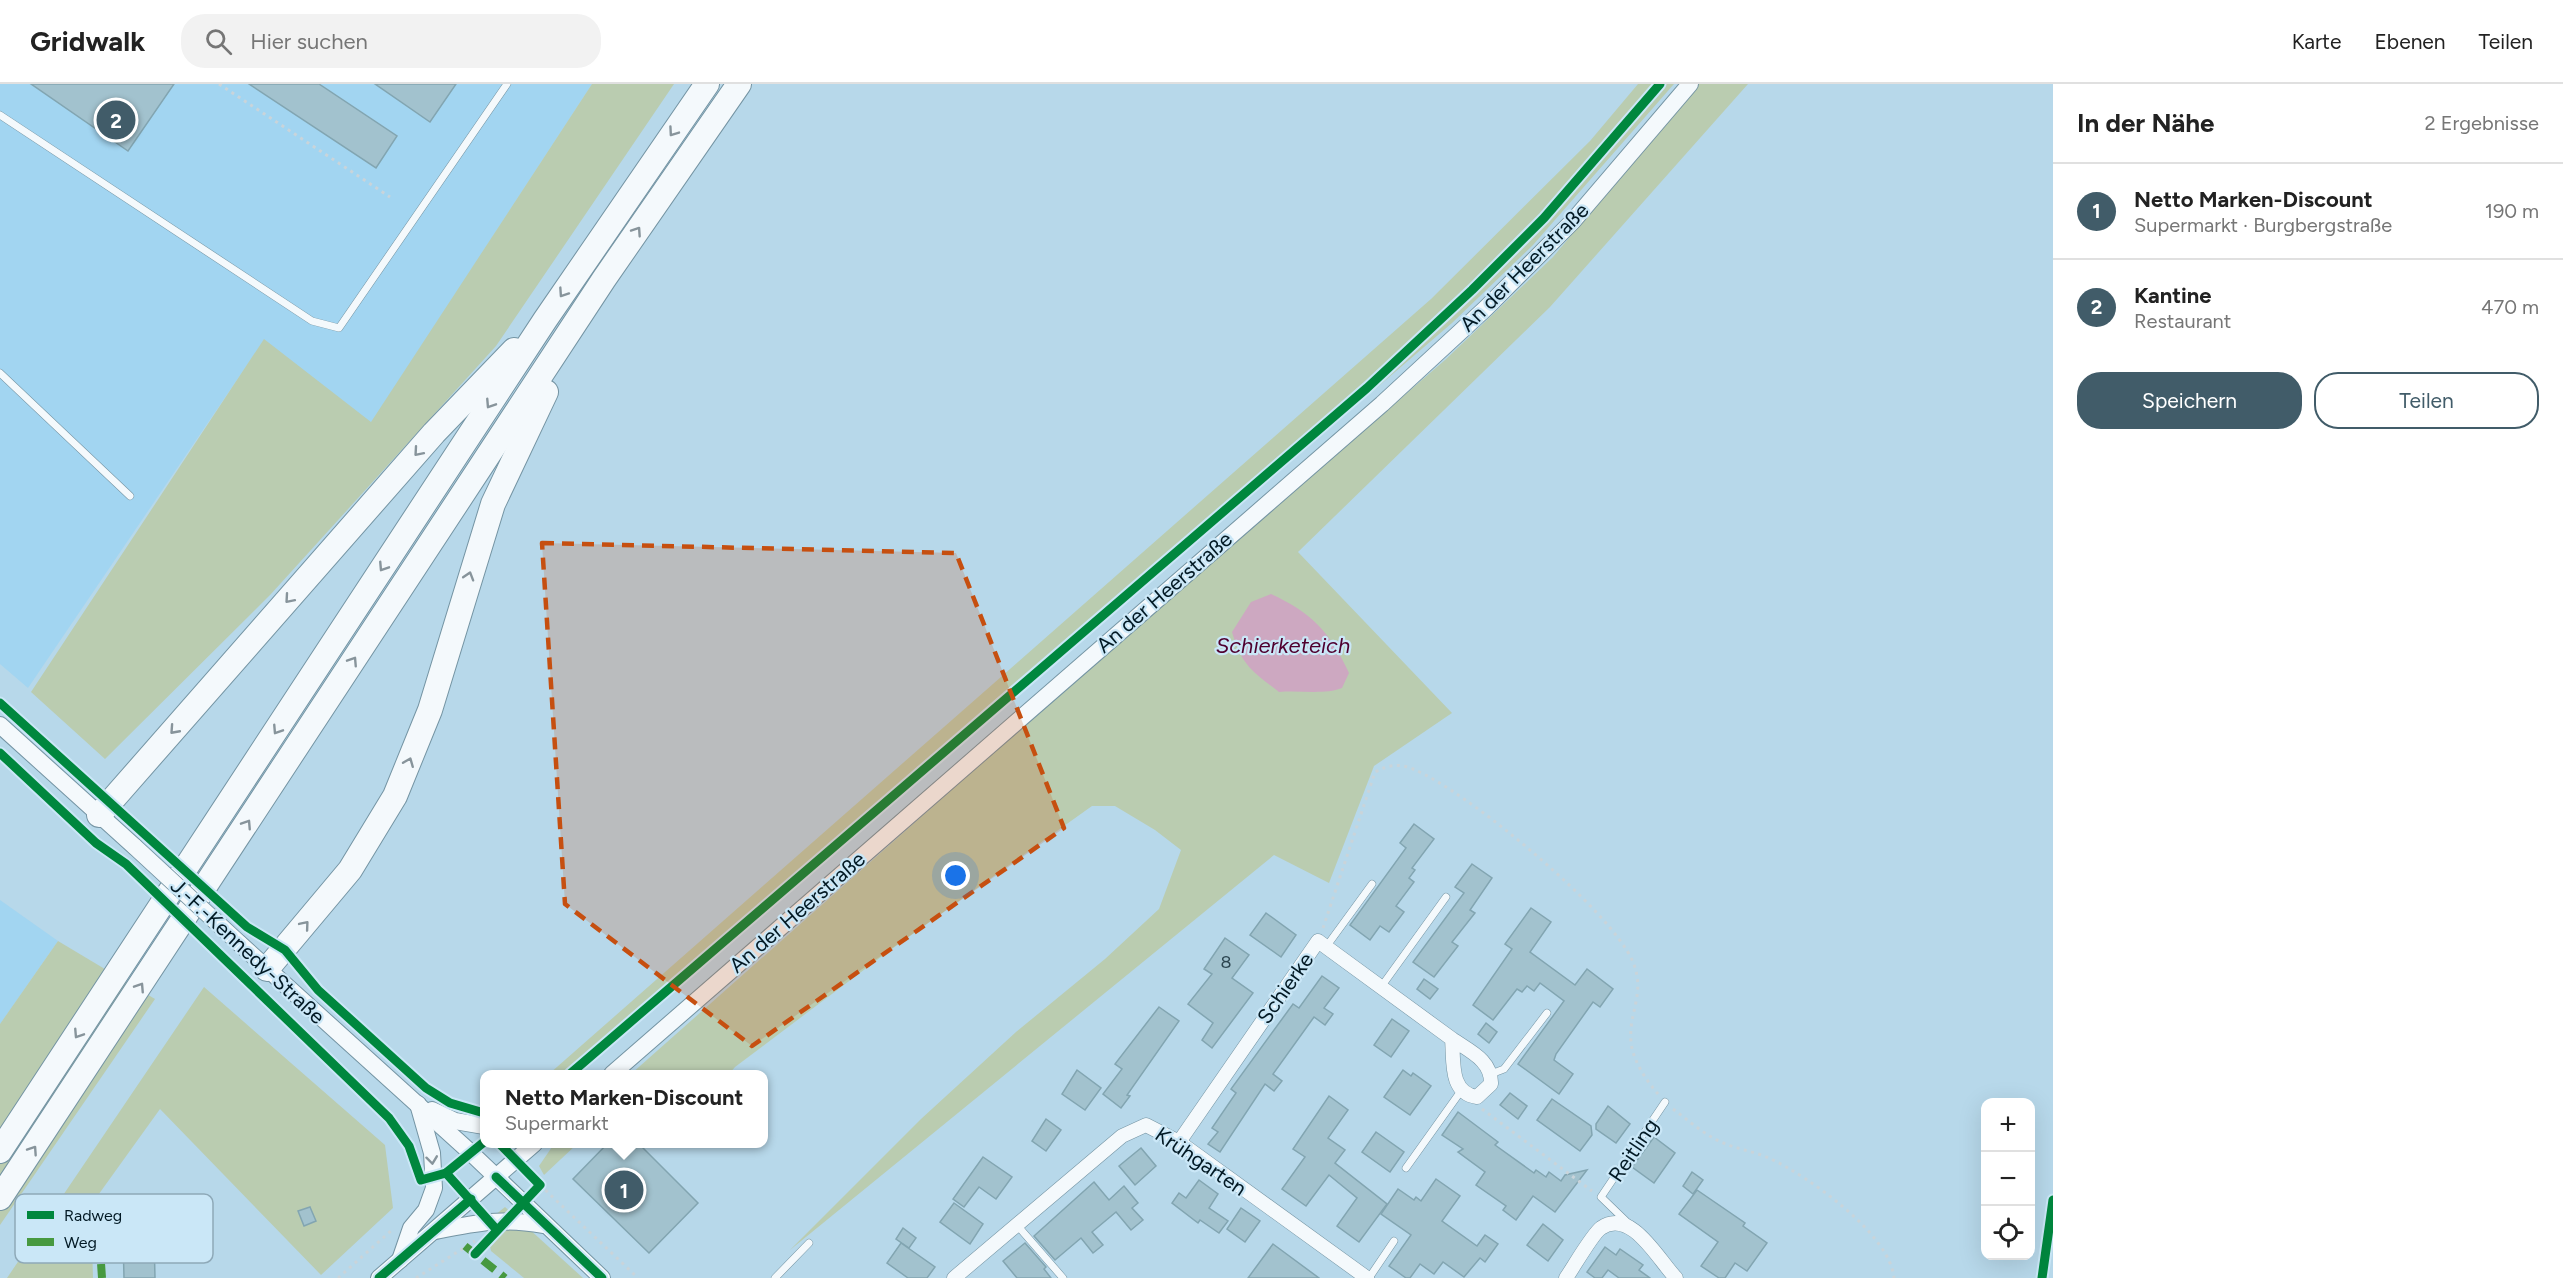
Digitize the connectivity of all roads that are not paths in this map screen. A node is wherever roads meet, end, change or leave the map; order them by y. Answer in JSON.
{"nodes":[{"id":1,"x":507,"y":84,"type":"edge"},
{"id":2,"x":707,"y":84,"type":"edge"},
{"id":3,"x":739,"y":84,"type":"edge"},
{"id":4,"x":1690,"y":84,"type":"edge"},
{"id":5,"x":0,"y":115,"type":"edge"},
{"id":6,"x":604,"y":279,"type":"junction"},
{"id":7,"x":546,"y":320,"type":"junction"},
{"id":8,"x":0,"y":373,"type":"edge"},
{"id":9,"x":130,"y":496,"type":"dead end"},
{"id":10,"x":0,"y":725,"type":"edge"},
{"id":11,"x":99,"y":815,"type":"junction"},
{"id":12,"x":1372,"y":884,"type":"dead end"},
{"id":13,"x":1446,"y":897,"type":"dead end"},
{"id":14,"x":1322,"y":944,"type":"junction"},
{"id":15,"x":267,"y":969,"type":"junction"},
{"id":16,"x":1381,"y":987,"type":"junction"},
{"id":17,"x":1547,"y":1013,"type":"dead end"},
{"id":18,"x":1452,"y":1039,"type":"junction"},
{"id":19,"x":617,"y":1070,"type":"edge"},
{"id":20,"x":1491,"y":1074,"type":"junction"},
{"id":21,"x":1461,"y":1091,"type":"junction"},
{"id":22,"x":1665,"y":1102,"type":"road end"},
{"id":23,"x":418,"y":1104,"type":"junction"},
{"id":24,"x":480,"y":1125,"type":"edge"},
{"id":25,"x":1179,"y":1142,"type":"junction"},
{"id":26,"x":528,"y":1148,"type":"edge"},
{"id":27,"x":0,"y":1151,"type":"edge"},
{"id":28,"x":1406,"y":1168,"type":"dead end"},
{"id":29,"x":496,"y":1177,"type":"junction"},
{"id":30,"x":0,"y":1198,"type":"edge"},
{"id":31,"x":544,"y":1225,"type":"junction"},
{"id":32,"x":1017,"y":1225,"type":"junction"},
{"id":33,"x":1632,"y":1227,"type":"junction"},
{"id":34,"x":434,"y":1232,"type":"junction"},
{"id":35,"x":1394,"y":1241,"type":"dead end"},
{"id":36,"x":809,"y":1243,"type":"dead end"},
{"id":37,"x":400,"y":1260,"type":"junction"},
{"id":38,"x":379,"y":1278,"type":"edge"},
{"id":39,"x":602,"y":1278,"type":"edge"},
{"id":40,"x":775,"y":1278,"type":"edge"},
{"id":41,"x":954,"y":1278,"type":"edge"},
{"id":42,"x":1064,"y":1278,"type":"edge"},
{"id":43,"x":1368,"y":1278,"type":"edge"},
{"id":44,"x":1566,"y":1278,"type":"edge"},
{"id":45,"x":1676,"y":1278,"type":"edge"}],
"edges":[{"from":1,"to":5,"type":"lane"},
{"from":2,"to":7,"type":"highway","one_way":true},
{"from":6,"to":3,"type":"highway","one_way":true},
{"from":4,"to":19,"type":"street","name":"An der Heerstraße"},
{"from":15,"to":6,"type":"highway","one_way":true},
{"from":30,"to":6,"type":"highway","one_way":true},
{"from":7,"to":11,"type":"highway","one_way":true},
{"from":7,"to":27,"type":"highway","one_way":true},
{"from":8,"to":9,"type":"lane"},
{"from":10,"to":11,"type":"street","name":"J.-F.-Kennedy-Straße"},
{"from":11,"to":15,"type":"street","name":"J.-F.-Kennedy-Straße","bridge":true},
{"from":12,"to":14,"type":"lane"},
{"from":13,"to":16,"type":"lane"},
{"from":14,"to":16,"type":"street","name":"Schierke"},
{"from":14,"to":25,"type":"street","name":"Schierke"},
{"from":15,"to":23,"type":"street","name":"J.-F.-Kennedy-Straße"},
{"from":16,"to":18,"type":"street","name":"Schierke"},
{"from":17,"to":20,"type":"lane"},
{"from":18,"to":20,"type":"street","name":"Schierke"},
{"from":18,"to":21,"type":"street"},
{"from":20,"to":21,"type":"street"},
{"from":21,"to":28,"type":"lane"},
{"from":22,"to":33,"type":"lane","name":"Reitling"},
{"from":23,"to":24,"type":"street"},
{"from":23,"to":29,"type":"street","name":"J.-F.-Kennedy-Straße"},
{"from":23,"to":37,"type":"street","one_way":true},
{"from":25,"to":32,"type":"street","name":"Krühgarten"},
{"from":25,"to":43,"type":"street","name":"Krühgarten"},
{"from":26,"to":29,"type":"street"},
{"from":29,"to":31,"type":"street","name":"J.-F.-Kennedy-Straße"},
{"from":29,"to":34,"type":"street"},
{"from":31,"to":34,"type":"street"},
{"from":31,"to":39,"type":"street","name":"J.-F.-Kennedy-Straße"},
{"from":32,"to":41,"type":"street","name":"Krühgarten"},
{"from":32,"to":42,"type":"lane"},
{"from":33,"to":44,"type":"street"},
{"from":33,"to":45,"type":"street","name":"Reitling"},
{"from":34,"to":37,"type":"street"},
{"from":35,"to":43,"type":"lane"},
{"from":36,"to":40,"type":"lane"},
{"from":37,"to":38,"type":"street"}]}
